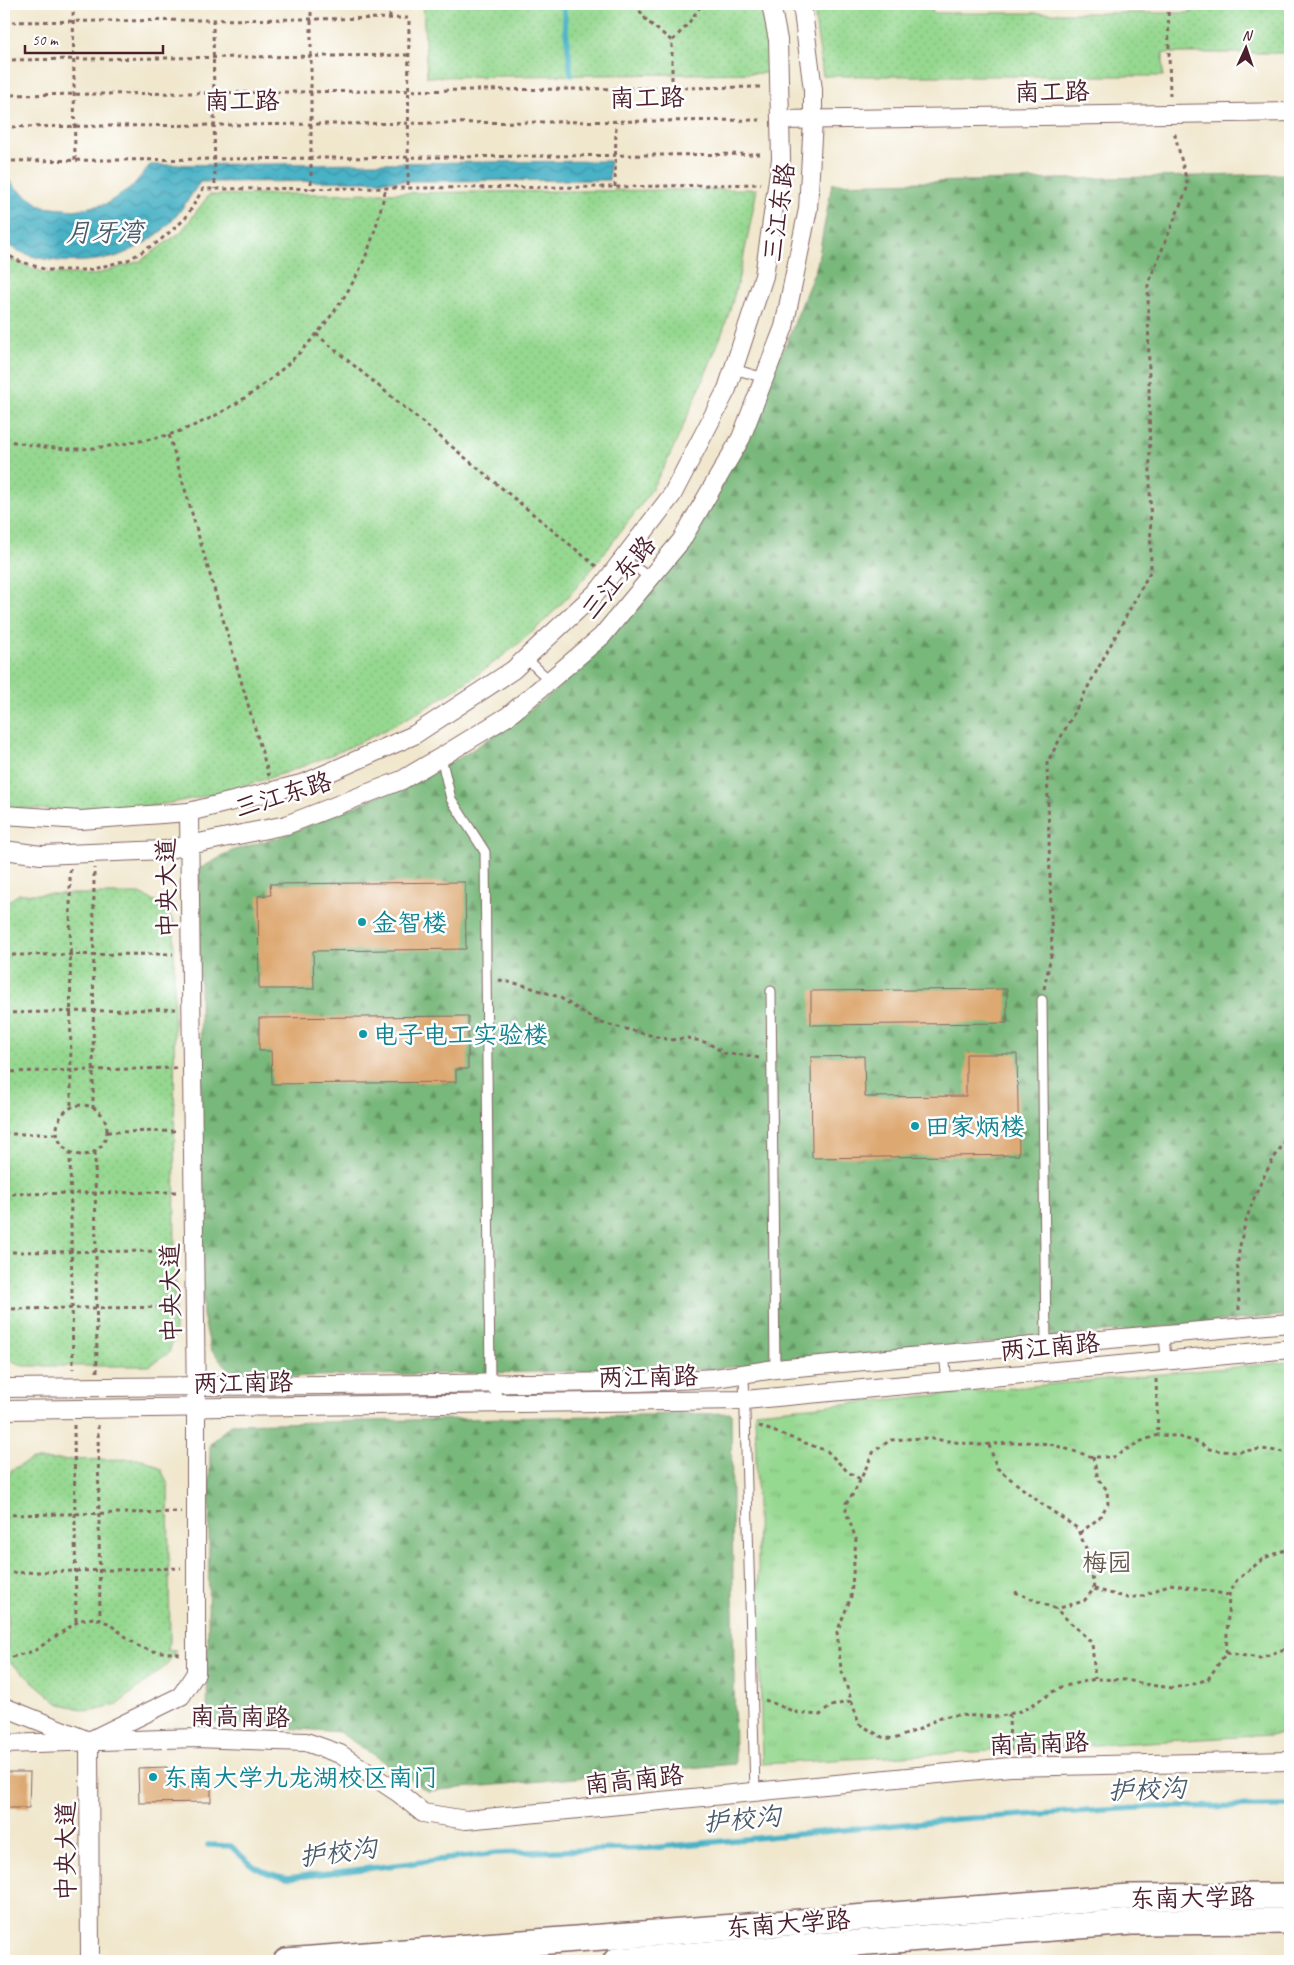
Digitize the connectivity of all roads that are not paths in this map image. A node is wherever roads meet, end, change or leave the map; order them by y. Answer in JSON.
{"nodes":[{"id":1,"x":771,"y":4,"type":"edge"},
{"id":2,"x":802,"y":4,"type":"edge"},
{"id":3,"x":1290,"y":112,"type":"edge"},
{"id":4,"x":780,"y":120,"type":"junction"},
{"id":5,"x":813,"y":120,"type":"junction"},
{"id":6,"x":734,"y":369,"type":"junction"},
{"id":7,"x":764,"y":378,"type":"junction"},
{"id":8,"x":624,"y":558,"type":"junction"},
{"id":9,"x":650,"y":578,"type":"junction"},
{"id":10,"x":526,"y":658,"type":"junction"},
{"id":11,"x":550,"y":681,"type":"junction"},
{"id":12,"x":441,"y":757,"type":"junction"},
{"id":13,"x":189,"y":812,"type":"junction"},
{"id":14,"x":4,"y":815,"type":"edge"},
{"id":15,"x":190,"y":845,"type":"junction"},
{"id":16,"x":4,"y":850,"type":"edge"},
{"id":17,"x":771,"y":991,"type":"dead end"},
{"id":18,"x":1042,"y":1000,"type":"road end"},
{"id":19,"x":1290,"y":1323,"type":"edge"},
{"id":20,"x":1164,"y":1334,"type":"junction"},
{"id":21,"x":1046,"y":1345,"type":"junction"},
{"id":22,"x":1290,"y":1349,"type":"edge"},
{"id":23,"x":944,"y":1354,"type":"junction"},
{"id":24,"x":1159,"y":1361,"type":"junction"},
{"id":25,"x":775,"y":1369,"type":"junction"},
{"id":26,"x":744,"y":1374,"type":"junction"},
{"id":27,"x":947,"y":1381,"type":"junction"},
{"id":28,"x":490,"y":1383,"type":"junction"},
{"id":29,"x":196,"y":1386,"type":"junction"},
{"id":30,"x":4,"y":1388,"type":"edge"},
{"id":31,"x":744,"y":1400,"type":"junction"},
{"id":32,"x":500,"y":1403,"type":"junction"},
{"id":33,"x":196,"y":1408,"type":"junction"},
{"id":34,"x":4,"y":1410,"type":"edge"},
{"id":35,"x":4,"y":1707,"type":"edge"},
{"id":36,"x":89,"y":1741,"type":"junction"},
{"id":37,"x":4,"y":1744,"type":"edge"},
{"id":38,"x":1290,"y":1761,"type":"edge"},
{"id":39,"x":756,"y":1792,"type":"junction"},
{"id":40,"x":1290,"y":1896,"type":"edge"},
{"id":41,"x":1290,"y":1921,"type":"edge"},
{"id":42,"x":90,"y":1961,"type":"edge"},
{"id":43,"x":286,"y":1961,"type":"edge"},
{"id":44,"x":616,"y":1961,"type":"edge"}],
"edges":[{"from":1,"to":4,"type":"street","name":"三江东路"},
{"from":2,"to":5,"type":"street","name":"三江东路"},
{"from":3,"to":5,"type":"street","name":"南工路"},
{"from":4,"to":5,"type":"street","name":"南工路"},
{"from":4,"to":6,"type":"street","name":"三江东路"},
{"from":5,"to":7,"type":"street","name":"三江东路"},
{"from":6,"to":7,"type":"lane"},
{"from":6,"to":8,"type":"street","name":"三江东路"},
{"from":7,"to":9,"type":"street","name":"三江东路"},
{"from":8,"to":9,"type":"lane"},
{"from":8,"to":10,"type":"street","name":"三江东路"},
{"from":9,"to":11,"type":"street","name":"三江东路"},
{"from":10,"to":11,"type":"lane"},
{"from":10,"to":13,"type":"street","name":"三江东路"},
{"from":11,"to":12,"type":"street","name":"三江东路"},
{"from":12,"to":15,"type":"street","name":"三江东路"},
{"from":12,"to":28,"type":"lane"},
{"from":13,"to":14,"type":"street","name":"三江东路"},
{"from":13,"to":15,"type":"street","name":"中央大道"},
{"from":15,"to":16,"type":"street","name":"三江东路"},
{"from":15,"to":29,"type":"street","name":"中央大道"},
{"from":17,"to":25,"type":"lane"},
{"from":18,"to":21,"type":"lane"},
{"from":19,"to":20,"type":"street","name":"两江南路"},
{"from":20,"to":21,"type":"street","name":"两江南路"},
{"from":20,"to":24,"type":"lane"},
{"from":21,"to":23,"type":"street","name":"两江南路"},
{"from":22,"to":24,"type":"street","name":"两江南路"},
{"from":23,"to":25,"type":"street","name":"两江南路"},
{"from":23,"to":27,"type":"lane"},
{"from":24,"to":27,"type":"street","name":"两江南路"},
{"from":25,"to":26,"type":"street","name":"两江南路"},
{"from":26,"to":28,"type":"street","name":"两江南路"},
{"from":26,"to":31,"type":"lane"},
{"from":27,"to":31,"type":"street","name":"两江南路"},
{"from":28,"to":29,"type":"street","name":"两江南路"},
{"from":28,"to":32,"type":"lane"},
{"from":29,"to":30,"type":"street","name":"两江南路"},
{"from":29,"to":33,"type":"street","name":"中央大道"},
{"from":31,"to":32,"type":"street","name":"两江南路"},
{"from":31,"to":39,"type":"lane"},
{"from":32,"to":33,"type":"street","name":"两江南路"},
{"from":33,"to":34,"type":"street","name":"两江南路"},
{"from":33,"to":36,"type":"street","name":"中央大道"},
{"from":35,"to":36,"type":"street"},
{"from":36,"to":37,"type":"street","name":"南高南路"},
{"from":36,"to":39,"type":"street","name":"南高南路"},
{"from":36,"to":42,"type":"street","name":"中央大道"},
{"from":38,"to":39,"type":"street","name":"南高南路"},
{"from":40,"to":43,"type":"main road","name":"东南大学路"},
{"from":41,"to":44,"type":"main road","name":"东南大学路"}]}
